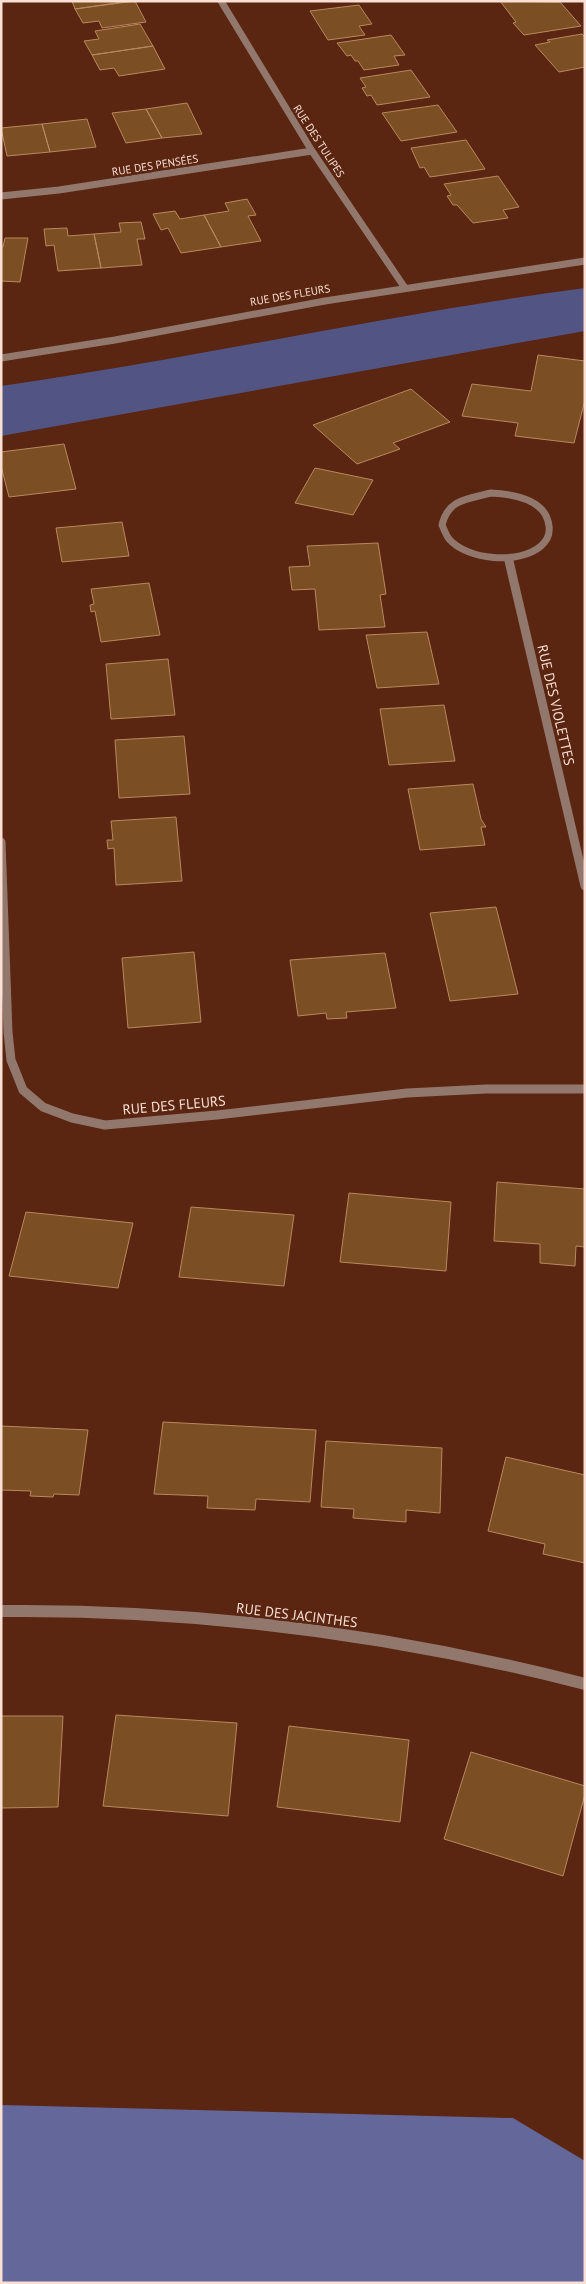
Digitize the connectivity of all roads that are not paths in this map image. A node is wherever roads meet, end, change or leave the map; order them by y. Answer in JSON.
{"nodes":[{"id":1,"x":221,"y":1,"type":"edge"},
{"id":2,"x":312,"y":151,"type":"junction"},
{"id":3,"x":1,"y":196,"type":"edge"},
{"id":4,"x":585,"y":261,"type":"edge"},
{"id":5,"x":405,"y":288,"type":"junction"},
{"id":6,"x":1,"y":358,"type":"edge"},
{"id":7,"x":508,"y":558,"type":"junction"},
{"id":8,"x":1,"y":842,"type":"edge"},
{"id":9,"x":585,"y":886,"type":"edge"},
{"id":10,"x":585,"y":1089,"type":"edge"},
{"id":11,"x":1,"y":1611,"type":"edge"},
{"id":12,"x":585,"y":1684,"type":"edge"}],
"edges":[{"from":1,"to":2,"type":"street","name":"RUE DES TULIPES"},
{"from":2,"to":3,"type":"street","name":"RUE DES PENSÉES"},
{"from":2,"to":5,"type":"street","name":"RUE DES TULIPES"},
{"from":4,"to":5,"type":"street","name":"RUE DES FLEURS"},
{"from":5,"to":6,"type":"street","name":"RUE DES FLEURS"},
{"from":7,"to":7,"type":"street"},
{"from":7,"to":9,"type":"street","name":"RUE DES VIOLETTES"},
{"from":8,"to":10,"type":"street","name":"RUE DES FLEURS"},
{"from":11,"to":12,"type":"street","name":"RUE DES JACINTHES"}]}
